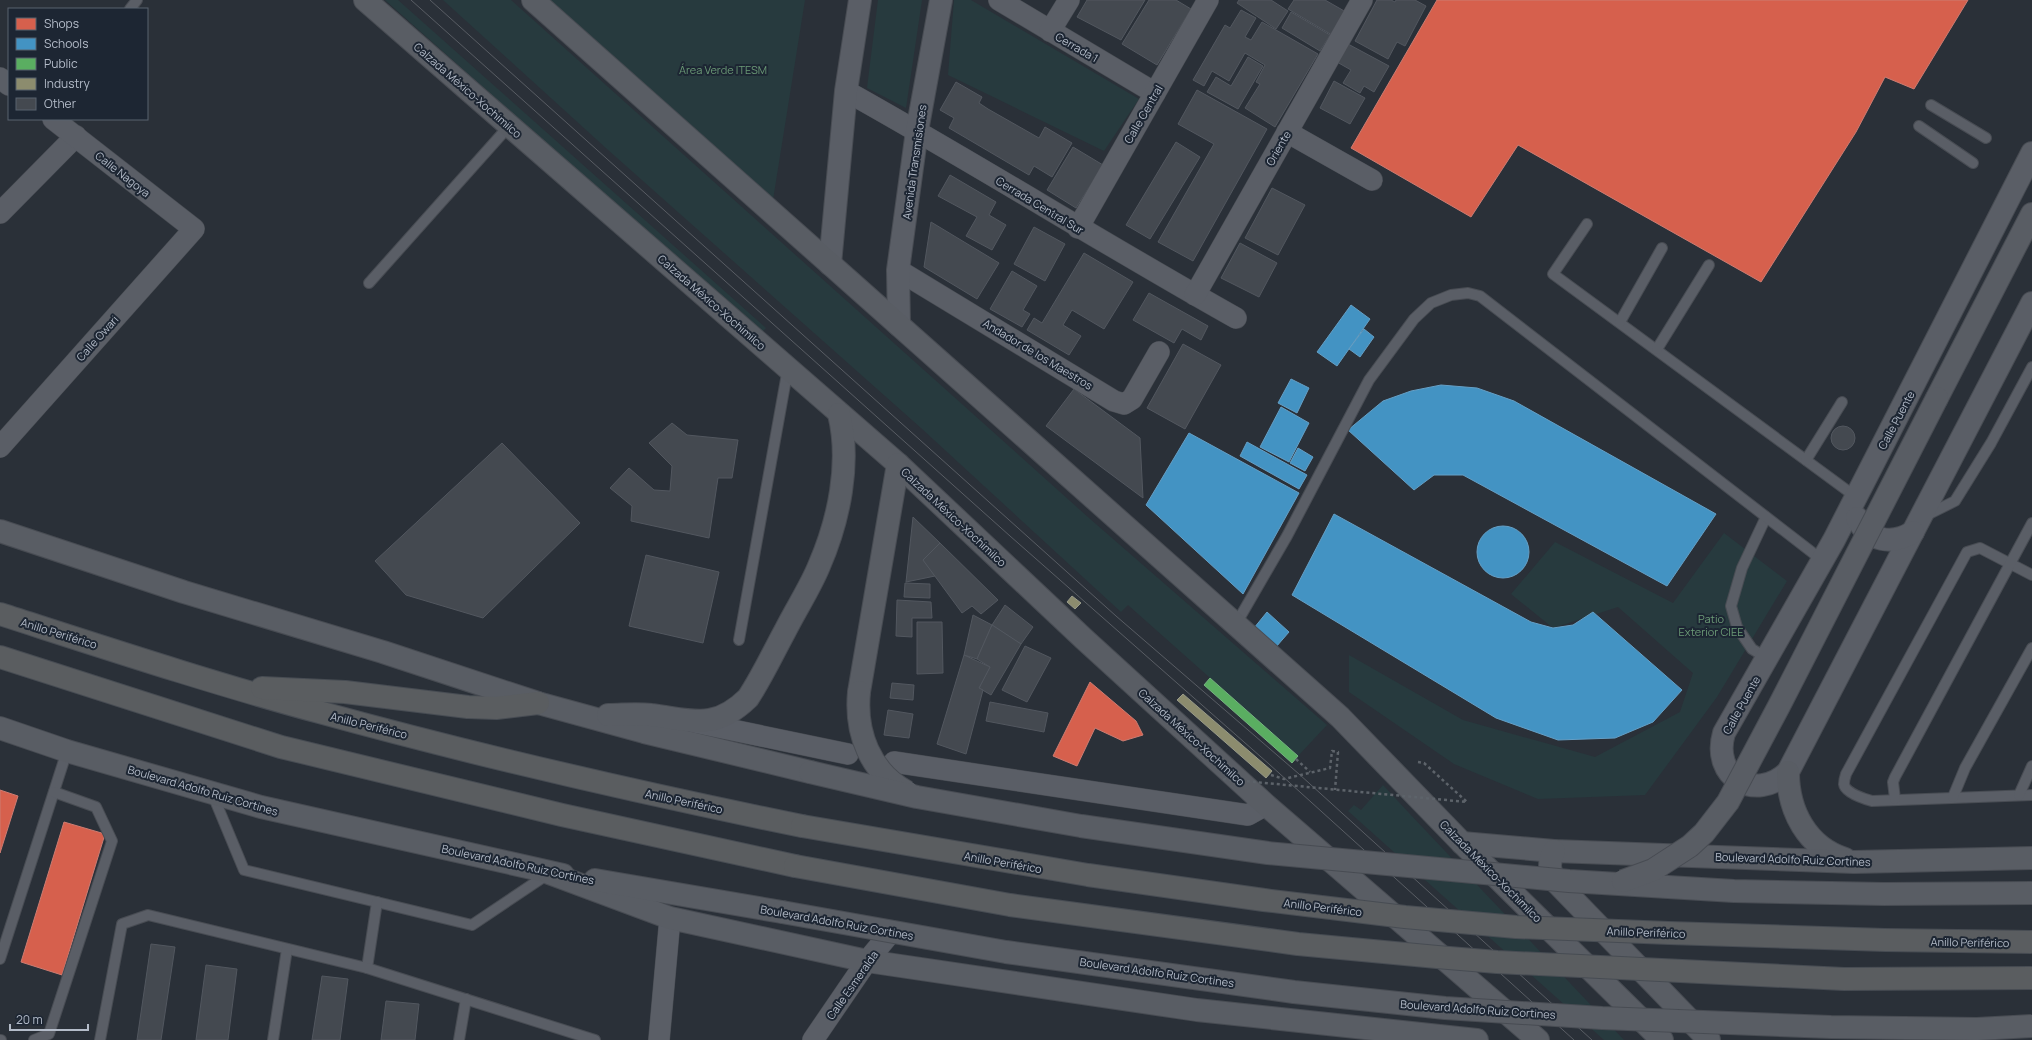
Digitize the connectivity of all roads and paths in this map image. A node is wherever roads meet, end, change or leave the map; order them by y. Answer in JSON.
{"nodes":[{"id":1,"x":137,"y":0,"type":"edge"},
{"id":2,"x":365,"y":0,"type":"edge"},
{"id":3,"x":533,"y":0,"type":"edge"},
{"id":4,"x":860,"y":0,"type":"edge"},
{"id":5,"x":941,"y":0,"type":"edge"},
{"id":6,"x":999,"y":0,"type":"edge"},
{"id":7,"x":1069,"y":0,"type":"edge"},
{"id":8,"x":1208,"y":0,"type":"edge"},
{"id":9,"x":1362,"y":0,"type":"edge"},
{"id":10,"x":131,"y":8,"type":"edge"},
{"id":11,"x":1050,"y":32,"type":"junction"},
{"id":12,"x":0,"y":78,"type":"edge"},
{"id":13,"x":8,"y":84,"type":"edge"},
{"id":14,"x":846,"y":91,"type":"junction"},
{"id":15,"x":1155,"y":92,"type":"junction"},
{"id":16,"x":1930,"y":104,"type":"dead end"},
{"id":17,"x":54,"y":120,"type":"edge"},
{"id":18,"x":509,"y":126,"type":"junction"},
{"id":19,"x":1919,"y":126,"type":"dead end"},
{"id":20,"x":917,"y":131,"type":"junction"},
{"id":21,"x":1287,"y":132,"type":"junction"},
{"id":22,"x":76,"y":136,"type":"junction"},
{"id":23,"x":1986,"y":138,"type":"dead end"},
{"id":24,"x":2032,"y":153,"type":"edge"},
{"id":25,"x":1973,"y":163,"type":"dead end"},
{"id":26,"x":1372,"y":180,"type":"dead end"},
{"id":27,"x":0,"y":213,"type":"edge"},
{"id":28,"x":2032,"y":214,"type":"edge"},
{"id":29,"x":1586,"y":224,"type":"dead end"},
{"id":30,"x":1078,"y":228,"type":"junction"},
{"id":31,"x":194,"y":229,"type":"joint"},
{"id":32,"x":1662,"y":248,"type":"dead end"},
{"id":33,"x":830,"y":264,"type":"junction"},
{"id":34,"x":1709,"y":265,"type":"dead end"},
{"id":35,"x":898,"y":270,"type":"junction"},
{"id":36,"x":369,"y":283,"type":"dead end"},
{"id":37,"x":1195,"y":295,"type":"junction"},
{"id":38,"x":2032,"y":303,"type":"edge"},
{"id":39,"x":1236,"y":318,"type":"dead end"},
{"id":40,"x":1620,"y":322,"type":"junction"},
{"id":41,"x":899,"y":325,"type":"junction"},
{"id":42,"x":1657,"y":350,"type":"junction"},
{"id":43,"x":1159,"y":352,"type":"dead end"},
{"id":44,"x":2032,"y":367,"type":"edge"},
{"id":45,"x":788,"y":368,"type":"junction"},
{"id":46,"x":1842,"y":402,"type":"dead end"},
{"id":47,"x":839,"y":414,"type":"junction"},
{"id":48,"x":0,"y":447,"type":"edge"},
{"id":49,"x":1806,"y":460,"type":"junction"},
{"id":50,"x":898,"y":464,"type":"junction"},
{"id":51,"x":1856,"y":497,"type":"junction"},
{"id":52,"x":1766,"y":517,"type":"junction"},
{"id":53,"x":2032,"y":523,"type":"edge"},
{"id":54,"x":1916,"y":525,"type":"junction"},
{"id":55,"x":0,"y":531,"type":"edge"},
{"id":56,"x":1822,"y":560,"type":"junction"},
{"id":57,"x":2009,"y":564,"type":"junction"},
{"id":58,"x":2032,"y":575,"type":"edge"},
{"id":59,"x":0,"y":614,"type":"edge"},
{"id":60,"x":1236,"y":624,"type":"junction"},
{"id":61,"x":739,"y":640,"type":"dead end"},
{"id":62,"x":2032,"y":648,"type":"edge"},
{"id":63,"x":0,"y":657,"type":"edge"},
{"id":64,"x":1766,"y":658,"type":"junction"},
{"id":65,"x":236,"y":688,"type":"junction"},
{"id":66,"x":538,"y":703,"type":"junction"},
{"id":67,"x":581,"y":715,"type":"junction"},
{"id":68,"x":692,"y":722,"type":"junction"},
{"id":69,"x":0,"y":728,"type":"edge"},
{"id":70,"x":67,"y":751,"type":"junction"},
{"id":71,"x":848,"y":754,"type":"dead end"},
{"id":72,"x":1296,"y":759,"type":"dead end"},
{"id":73,"x":894,"y":762,"type":"dead end"},
{"id":74,"x":1424,"y":763,"type":"dead end"},
{"id":75,"x":2032,"y":766,"type":"edge"},
{"id":76,"x":1311,"y":772,"type":"junction"},
{"id":77,"x":1788,"y":772,"type":"junction"},
{"id":78,"x":1269,"y":774,"type":"dead end"},
{"id":79,"x":1223,"y":779,"type":"dead end"},
{"id":80,"x":1335,"y":790,"type":"junction"},
{"id":81,"x":54,"y":792,"type":"junction"},
{"id":82,"x":212,"y":793,"type":"junction"},
{"id":83,"x":2019,"y":795,"type":"junction"},
{"id":84,"x":2032,"y":795,"type":"edge"},
{"id":85,"x":917,"y":797,"type":"junction"},
{"id":86,"x":1953,"y":797,"type":"junction"},
{"id":87,"x":1895,"y":799,"type":"junction"},
{"id":88,"x":1266,"y":805,"type":"junction"},
{"id":89,"x":1462,"y":843,"type":"junction"},
{"id":90,"x":1554,"y":851,"type":"junction"},
{"id":91,"x":2032,"y":858,"type":"edge"},
{"id":92,"x":1854,"y":862,"type":"junction"},
{"id":93,"x":549,"y":873,"type":"junction"},
{"id":94,"x":1610,"y":884,"type":"junction"},
{"id":95,"x":2032,"y":893,"type":"edge"},
{"id":96,"x":378,"y":902,"type":"junction"},
{"id":97,"x":670,"y":918,"type":"junction"},
{"id":98,"x":892,"y":931,"type":"junction"},
{"id":99,"x":2032,"y":942,"type":"edge"},
{"id":100,"x":287,"y":948,"type":"junction"},
{"id":101,"x":0,"y":959,"type":"edge"},
{"id":102,"x":867,"y":961,"type":"junction"},
{"id":103,"x":367,"y":968,"type":"junction"},
{"id":104,"x":2032,"y":978,"type":"edge"},
{"id":105,"x":466,"y":999,"type":"junction"},
{"id":106,"x":1341,"y":1025,"type":"junction"},
{"id":107,"x":2032,"y":1026,"type":"edge"},
{"id":108,"x":1978,"y":1029,"type":"junction"},
{"id":109,"x":34,"y":1040,"type":"edge"},
{"id":110,"x":100,"y":1040,"type":"edge"},
{"id":111,"x":273,"y":1040,"type":"edge"},
{"id":112,"x":459,"y":1040,"type":"edge"},
{"id":113,"x":595,"y":1040,"type":"edge"},
{"id":114,"x":659,"y":1040,"type":"edge"},
{"id":115,"x":813,"y":1040,"type":"edge"},
{"id":116,"x":1370,"y":1040,"type":"edge"},
{"id":117,"x":1477,"y":1040,"type":"edge"},
{"id":118,"x":1538,"y":1040,"type":"edge"},
{"id":119,"x":1662,"y":1040,"type":"edge"},
{"id":120,"x":1709,"y":1040,"type":"edge"},
{"id":121,"x":1998,"y":1040,"type":"edge"}],
"edges":[{"from":1,"to":10,"type":"lane"},
{"from":2,"to":18,"type":"main road","name":"Calzada México-Xochimilco"},
{"from":3,"to":33,"type":"main road","name":"Calzada México-Xochimilco"},
{"from":4,"to":14,"type":"street"},
{"from":5,"to":20,"type":"street","name":"Avenida Transmisiones"},
{"from":6,"to":11,"type":"street","name":"Cerrada 1"},
{"from":7,"to":11,"type":"street"},
{"from":8,"to":15,"type":"street","name":"Calle Central"},
{"from":9,"to":21,"type":"street","name":"Oriente"},
{"from":11,"to":15,"type":"street","name":"Cerrada 1"},
{"from":12,"to":13,"type":"street"},
{"from":14,"to":20,"type":"street","name":"Cerrada Central Sur"},
{"from":14,"to":33,"type":"street"},
{"from":15,"to":30,"type":"street","name":"Calle Central"},
{"from":16,"to":23,"type":"lane"},
{"from":17,"to":22,"type":"street","name":"Calle Nagoya"},
{"from":18,"to":36,"type":"lane"},
{"from":18,"to":45,"type":"main road","name":"Calzada México-Xochimilco"},
{"from":19,"to":25,"type":"lane"},
{"from":20,"to":30,"type":"street","name":"Cerrada Central Sur"},
{"from":20,"to":35,"type":"street","name":"Avenida Transmisiones"},
{"from":21,"to":26,"type":"street"},
{"from":21,"to":37,"type":"street","name":"Oriente"},
{"from":22,"to":27,"type":"street"},
{"from":22,"to":31,"type":"street","name":"Calle Nagoya"},
{"from":24,"to":51,"type":"street","name":"Calle Puente"},
{"from":28,"to":94,"type":"main road","bridge":true},
{"from":29,"to":40,"type":"lane"},
{"from":30,"to":37,"type":"street","name":"Cerrada Central Sur"},
{"from":31,"to":48,"type":"street","name":"Calle Owari"},
{"from":32,"to":40,"type":"lane"},
{"from":33,"to":41,"type":"main road","name":"Calzada México-Xochimilco"},
{"from":34,"to":42,"type":"lane"},
{"from":35,"to":41,"type":"street","name":"Avenida Transmisiones"},
{"from":35,"to":43,"type":"street","name":"Andador de los Maestros"},
{"from":37,"to":39,"type":"street","name":"Cerrada Central Sur"},
{"from":38,"to":54,"type":"street","name":"Calle Puente"},
{"from":40,"to":42,"type":"lane"},
{"from":41,"to":60,"type":"main road","name":"Calzada México-Xochimilco"},
{"from":42,"to":49,"type":"lane"},
{"from":44,"to":54,"type":"lane"},
{"from":45,"to":47,"type":"main road","name":"Calzada México-Xochimilco"},
{"from":45,"to":61,"type":"lane"},
{"from":46,"to":49,"type":"lane"},
{"from":47,"to":50,"type":"main road","name":"Calzada México-Xochimilco"},
{"from":47,"to":68,"type":"main road"},
{"from":49,"to":51,"type":"lane"},
{"from":50,"to":85,"type":"main road","bridge":true},
{"from":50,"to":88,"type":"main road","name":"Calzada México-Xochimilco"},
{"from":51,"to":54,"type":"street"},
{"from":51,"to":56,"type":"street","name":"Calle Puente"},
{"from":52,"to":56,"type":"lane"},
{"from":52,"to":60,"type":"lane"},
{"from":52,"to":64,"type":"lane"},
{"from":53,"to":57,"type":"lane"},
{"from":54,"to":77,"type":"street","name":"Calle Puente"},
{"from":55,"to":66,"type":"main road"},
{"from":56,"to":64,"type":"street","name":"Calle Puente"},
{"from":57,"to":58,"type":"lane"},
{"from":57,"to":87,"type":"lane"},
{"from":57,"to":87,"type":"lane"},
{"from":59,"to":65,"type":"highway","name":"Anillo Periférico"},
{"from":60,"to":89,"type":"main road","name":"Calzada México-Xochimilco"},
{"from":62,"to":86,"type":"lane"},
{"from":63,"to":104,"type":"highway","bridge":true},
{"from":64,"to":77,"type":"street","name":"Calle Puente"},
{"from":65,"to":66,"type":"highway"},
{"from":65,"to":99,"type":"highway","name":"Anillo Periférico","bridge":true},
{"from":66,"to":67,"type":"main road"},
{"from":67,"to":68,"type":"main road"},
{"from":67,"to":85,"type":"main road","bridge":true},
{"from":68,"to":71,"type":"street"},
{"from":69,"to":70,"type":"main road","name":"Boulevard Adolfo Ruiz Cortines"},
{"from":70,"to":81,"type":"lane"},
{"from":70,"to":82,"type":"main road","name":"Boulevard Adolfo Ruiz Cortines"},
{"from":72,"to":76,"type":"path"},
{"from":73,"to":88,"type":"street"},
{"from":74,"to":80,"type":"path","bridge":true},
{"from":75,"to":83,"type":"lane"},
{"from":76,"to":78,"type":"path"},
{"from":76,"to":80,"type":"path"},
{"from":77,"to":92,"type":"main road"},
{"from":79,"to":80,"type":"path","bridge":true},
{"from":81,"to":101,"type":"lane"},
{"from":81,"to":109,"type":"lane"},
{"from":82,"to":93,"type":"main road","name":"Boulevard Adolfo Ruiz Cortines"},
{"from":82,"to":96,"type":"lane"},
{"from":83,"to":84,"type":"lane"},
{"from":83,"to":86,"type":"lane"},
{"from":85,"to":94,"type":"main road","bridge":true},
{"from":86,"to":87,"type":"lane"},
{"from":88,"to":118,"type":"main road","name":"Calzada México-Xochimilco"},
{"from":89,"to":90,"type":"main road","name":"Boulevard Adolfo Ruiz Cortines"},
{"from":89,"to":119,"type":"main road","name":"Calzada México-Xochimilco"},
{"from":90,"to":92,"type":"main road","name":"Boulevard Adolfo Ruiz Cortines"},
{"from":90,"to":120,"type":"main road"},
{"from":91,"to":92,"type":"main road","name":"Boulevard Adolfo Ruiz Cortines"},
{"from":93,"to":96,"type":"lane"},
{"from":93,"to":97,"type":"main road"},
{"from":93,"to":98,"type":"main road","name":"Boulevard Adolfo Ruiz Cortines","bridge":true},
{"from":94,"to":95,"type":"main road","bridge":true},
{"from":96,"to":103,"type":"lane"},
{"from":97,"to":102,"type":"main road"},
{"from":97,"to":114,"type":"street"},
{"from":98,"to":102,"type":"street","name":"Calle Esmeralda"},
{"from":98,"to":108,"type":"main road","name":"Boulevard Adolfo Ruiz Cortines","bridge":true},
{"from":100,"to":103,"type":"lane"},
{"from":100,"to":110,"type":"lane"},
{"from":100,"to":111,"type":"lane"},
{"from":102,"to":106,"type":"main road"},
{"from":102,"to":115,"type":"street","name":"Calle Esmeralda"},
{"from":103,"to":105,"type":"lane"},
{"from":105,"to":112,"type":"lane"},
{"from":105,"to":113,"type":"lane"},
{"from":106,"to":116,"type":"lane"},
{"from":106,"to":117,"type":"main road"},
{"from":107,"to":108,"type":"main road","name":"Boulevard Adolfo Ruiz Cortines","bridge":true},
{"from":108,"to":121,"type":"main road"}]}
